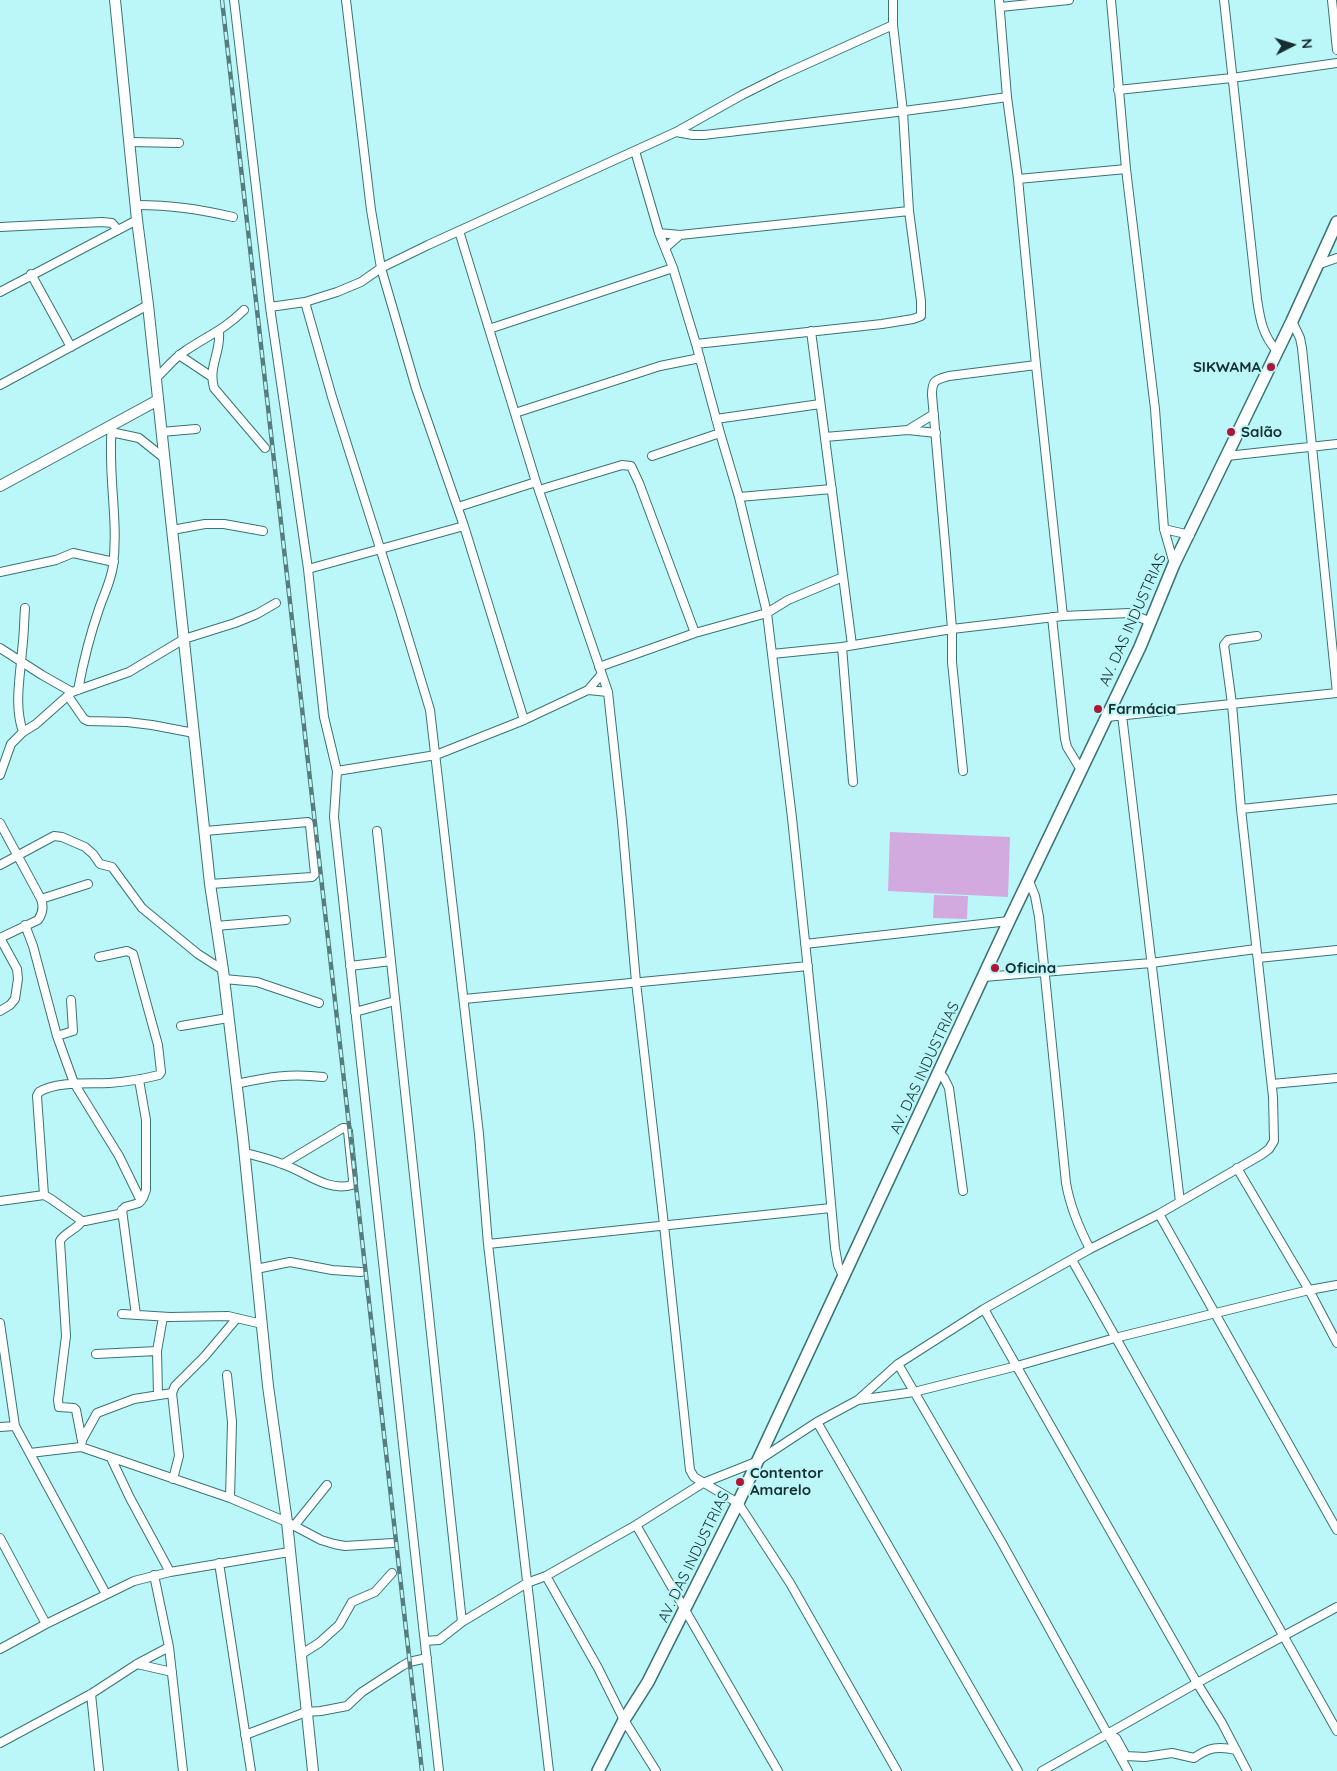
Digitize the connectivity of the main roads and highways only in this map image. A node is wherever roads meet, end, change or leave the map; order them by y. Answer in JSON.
{"nodes":[{"id":1,"x":1337,"y":222,"type":"edge"},
{"id":2,"x":598,"y":1771,"type":"edge"}],
"edges":[{"from":1,"to":2,"type":"main road","name":"AV. DAS INDUSTRIAS"}]}
